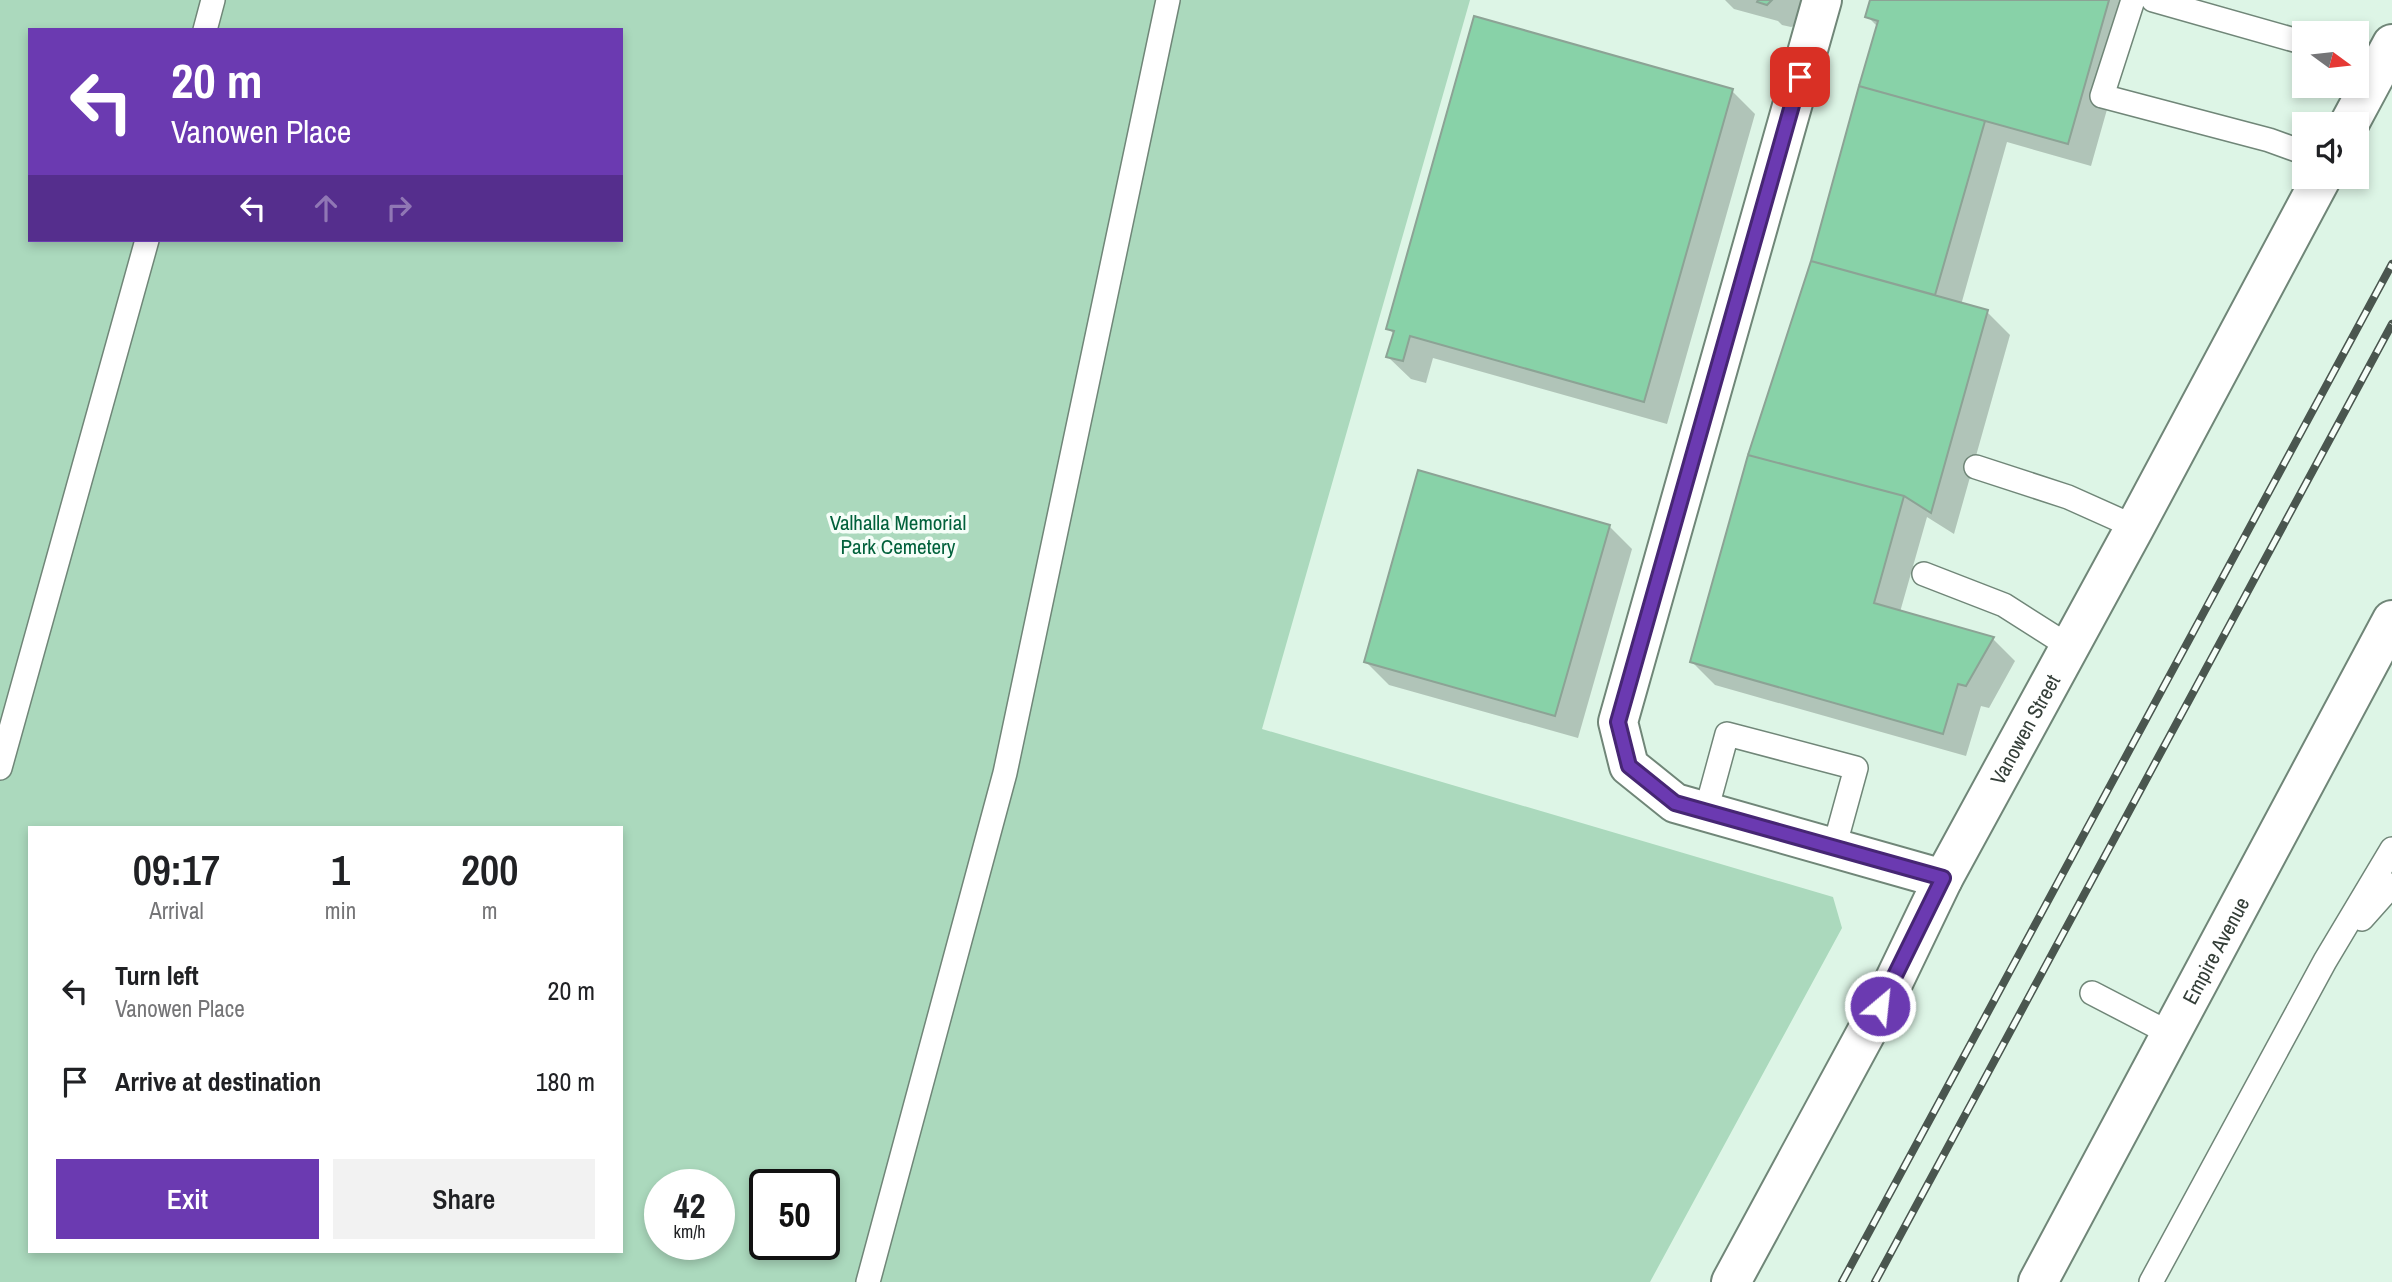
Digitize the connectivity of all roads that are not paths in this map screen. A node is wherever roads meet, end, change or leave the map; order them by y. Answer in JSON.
{"nodes":[{"id":1,"x":213,"y":0,"type":"edge"},
{"id":2,"x":1168,"y":0,"type":"edge"},
{"id":3,"x":1822,"y":0,"type":"edge"},
{"id":4,"x":2133,"y":0,"type":"edge"},
{"id":5,"x":2153,"y":0,"type":"edge"},
{"id":6,"x":206,"y":28,"type":"edge"},
{"id":7,"x":2292,"y":40,"type":"edge"},
{"id":8,"x":2376,"y":57,"type":"edge"},
{"id":9,"x":2355,"y":112,"type":"edge"},
{"id":10,"x":2292,"y":148,"type":"edge"},
{"id":11,"x":2316,"y":189,"type":"edge"},
{"id":12,"x":146,"y":242,"type":"edge"},
{"id":13,"x":1976,"y":467,"type":"dead end"},
{"id":14,"x":2135,"y":527,"type":"junction"},
{"id":15,"x":1924,"y":574,"type":"dead end"},
{"id":16,"x":2392,"y":620,"type":"edge"},
{"id":17,"x":2070,"y":647,"type":"junction"},
{"id":18,"x":0,"y":768,"type":"edge"},
{"id":19,"x":1706,"y":811,"type":"junction"},
{"id":20,"x":1834,"y":848,"type":"junction"},
{"id":21,"x":2392,"y":849,"type":"edge"},
{"id":22,"x":1943,"y":878,"type":"junction"},
{"id":23,"x":2392,"y":885,"type":"edge"},
{"id":24,"x":2325,"y":961,"type":"junction"},
{"id":25,"x":2092,"y":993,"type":"dead end"},
{"id":26,"x":2171,"y":1034,"type":"junction"},
{"id":27,"x":867,"y":1282,"type":"edge"},
{"id":28,"x":1731,"y":1282,"type":"edge"},
{"id":29,"x":2038,"y":1282,"type":"edge"},
{"id":30,"x":2151,"y":1282,"type":"edge"}],
"edges":[{"from":1,"to":6,"type":"lane"},
{"from":2,"to":27,"type":"lane"},
{"from":3,"to":19,"type":"main road"},
{"from":4,"to":10,"type":"lane"},
{"from":5,"to":7,"type":"lane"},
{"from":8,"to":9,"type":"main road"},
{"from":11,"to":14,"type":"main road","name":"Vanowen Street"},
{"from":12,"to":18,"type":"lane"},
{"from":13,"to":14,"type":"lane"},
{"from":14,"to":17,"type":"main road","name":"Vanowen Street"},
{"from":15,"to":17,"type":"lane"},
{"from":16,"to":26,"type":"main road","name":"Empire Avenue"},
{"from":17,"to":22,"type":"main road","name":"Vanowen Street"},
{"from":19,"to":20,"type":"main road"},
{"from":19,"to":20,"type":"lane"},
{"from":20,"to":22,"type":"main road"},
{"from":21,"to":24,"type":"lane"},
{"from":22,"to":28,"type":"main road","name":"Vanowen Street"},
{"from":23,"to":24,"type":"lane"},
{"from":24,"to":30,"type":"lane"},
{"from":25,"to":26,"type":"lane"},
{"from":26,"to":29,"type":"main road","name":"Empire Avenue"}]}
